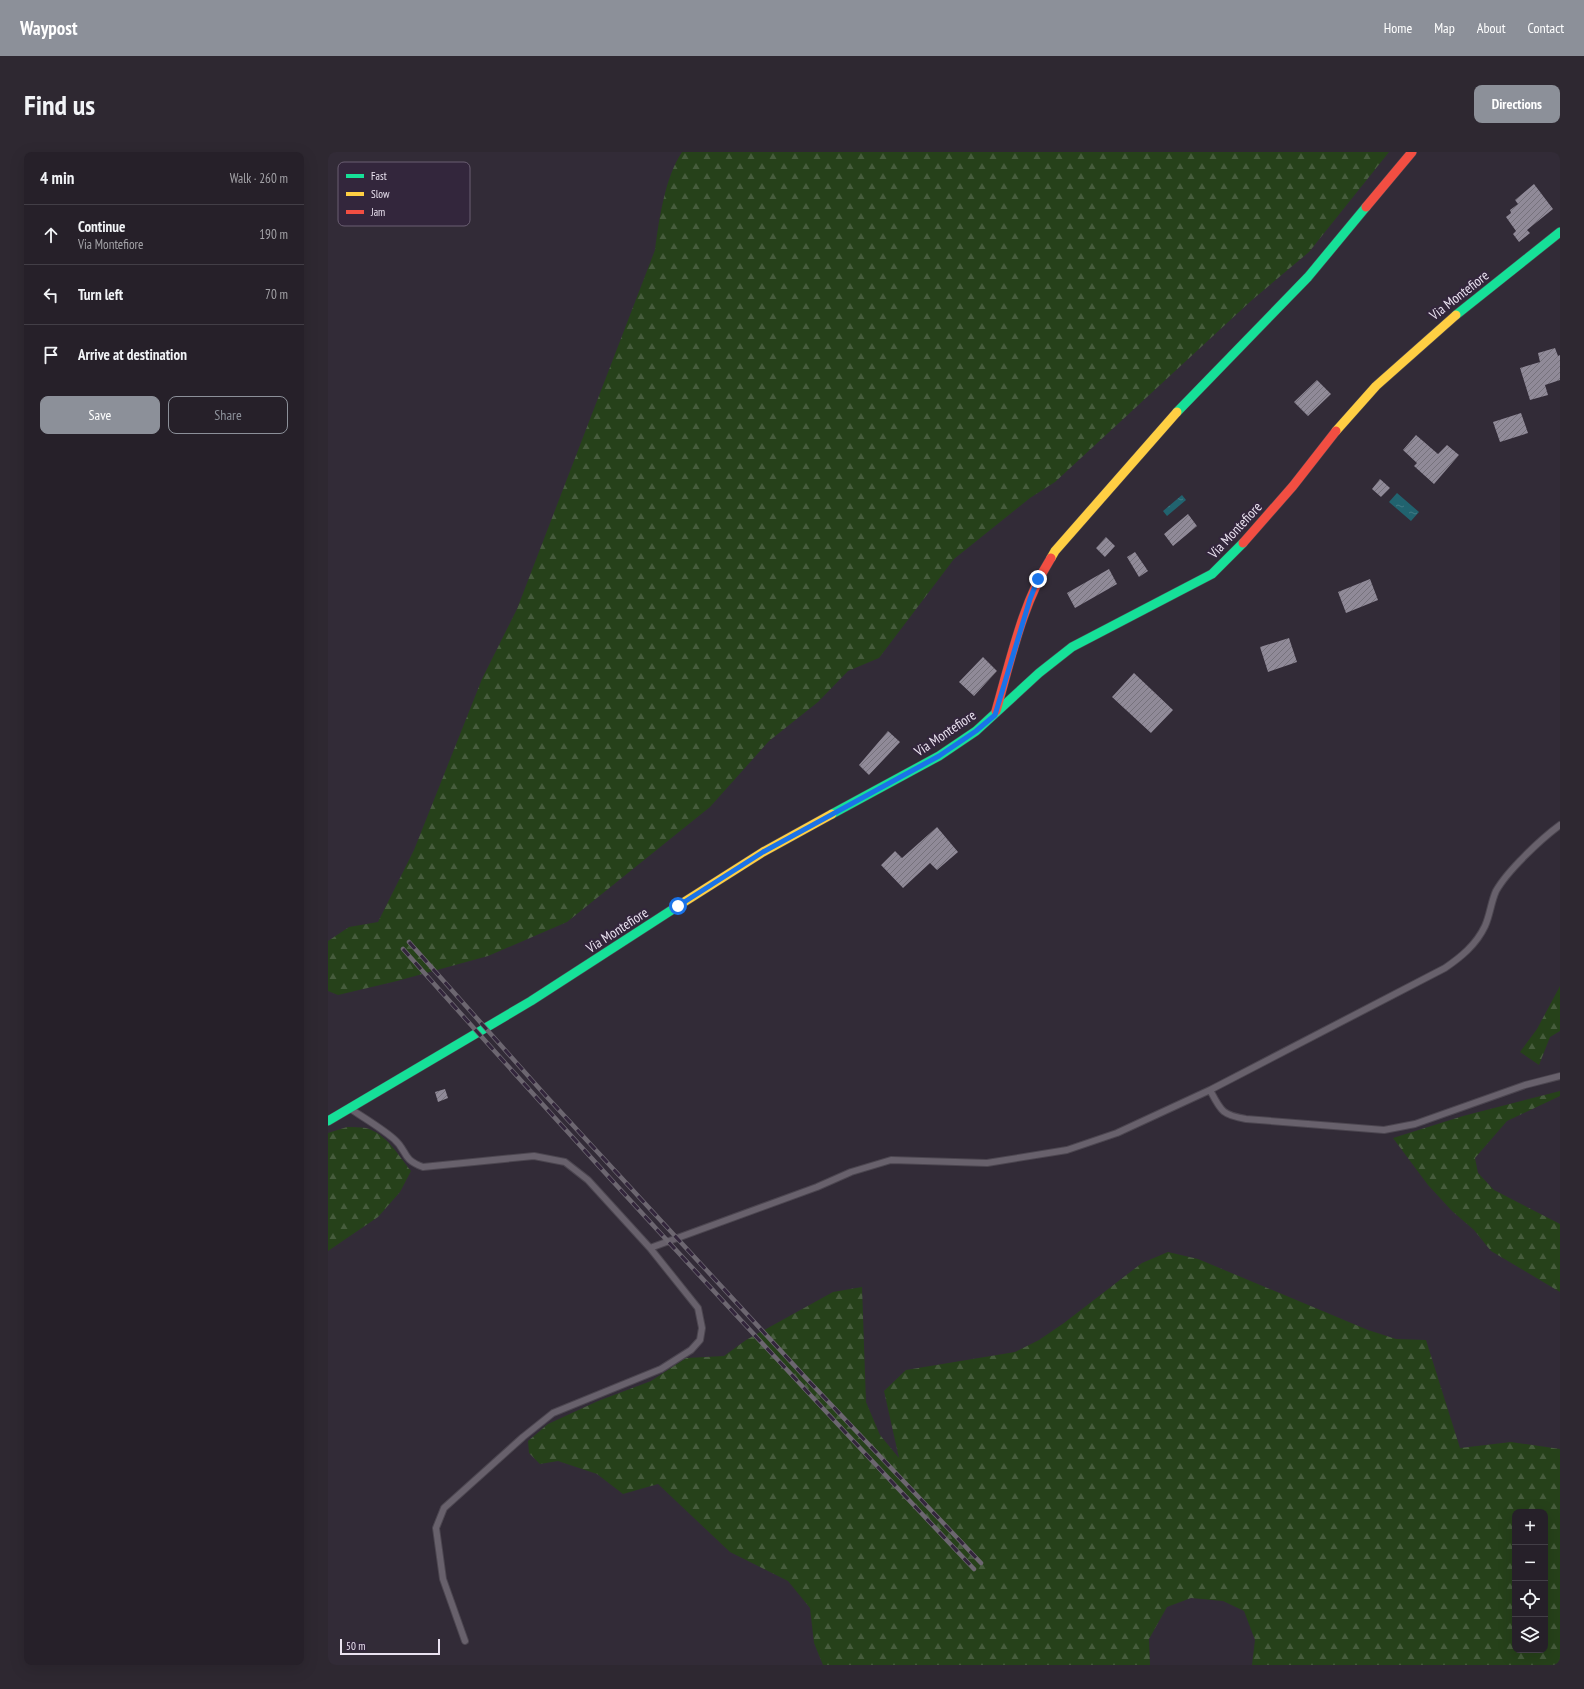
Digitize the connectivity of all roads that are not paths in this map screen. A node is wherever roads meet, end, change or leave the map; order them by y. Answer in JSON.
{"nodes":[{"id":1,"x":1412,"y":152,"type":"edge"},
{"id":2,"x":1560,"y":232,"type":"edge"},
{"id":3,"x":995,"y":715,"type":"junction"},
{"id":4,"x":1560,"y":825,"type":"edge"},
{"id":5,"x":1560,"y":1076,"type":"edge"},
{"id":6,"x":1210,"y":1090,"type":"junction"},
{"id":7,"x":349,"y":1108,"type":"junction"},
{"id":8,"x":328,"y":1121,"type":"edge"},
{"id":9,"x":650,"y":1248,"type":"junction"},
{"id":10,"x":465,"y":1641,"type":"dead end"}],
"edges":[{"from":1,"to":3,"type":"main road"},
{"from":2,"to":3,"type":"main road","name":"Via Montefiore"},
{"from":3,"to":7,"type":"main road","name":"Via Montefiore"},
{"from":4,"to":6,"type":"lane"},
{"from":5,"to":6,"type":"lane"},
{"from":6,"to":9,"type":"lane"},
{"from":7,"to":8,"type":"main road","name":"Via Montefiore"},
{"from":7,"to":9,"type":"lane"},
{"from":9,"to":10,"type":"lane"}]}
